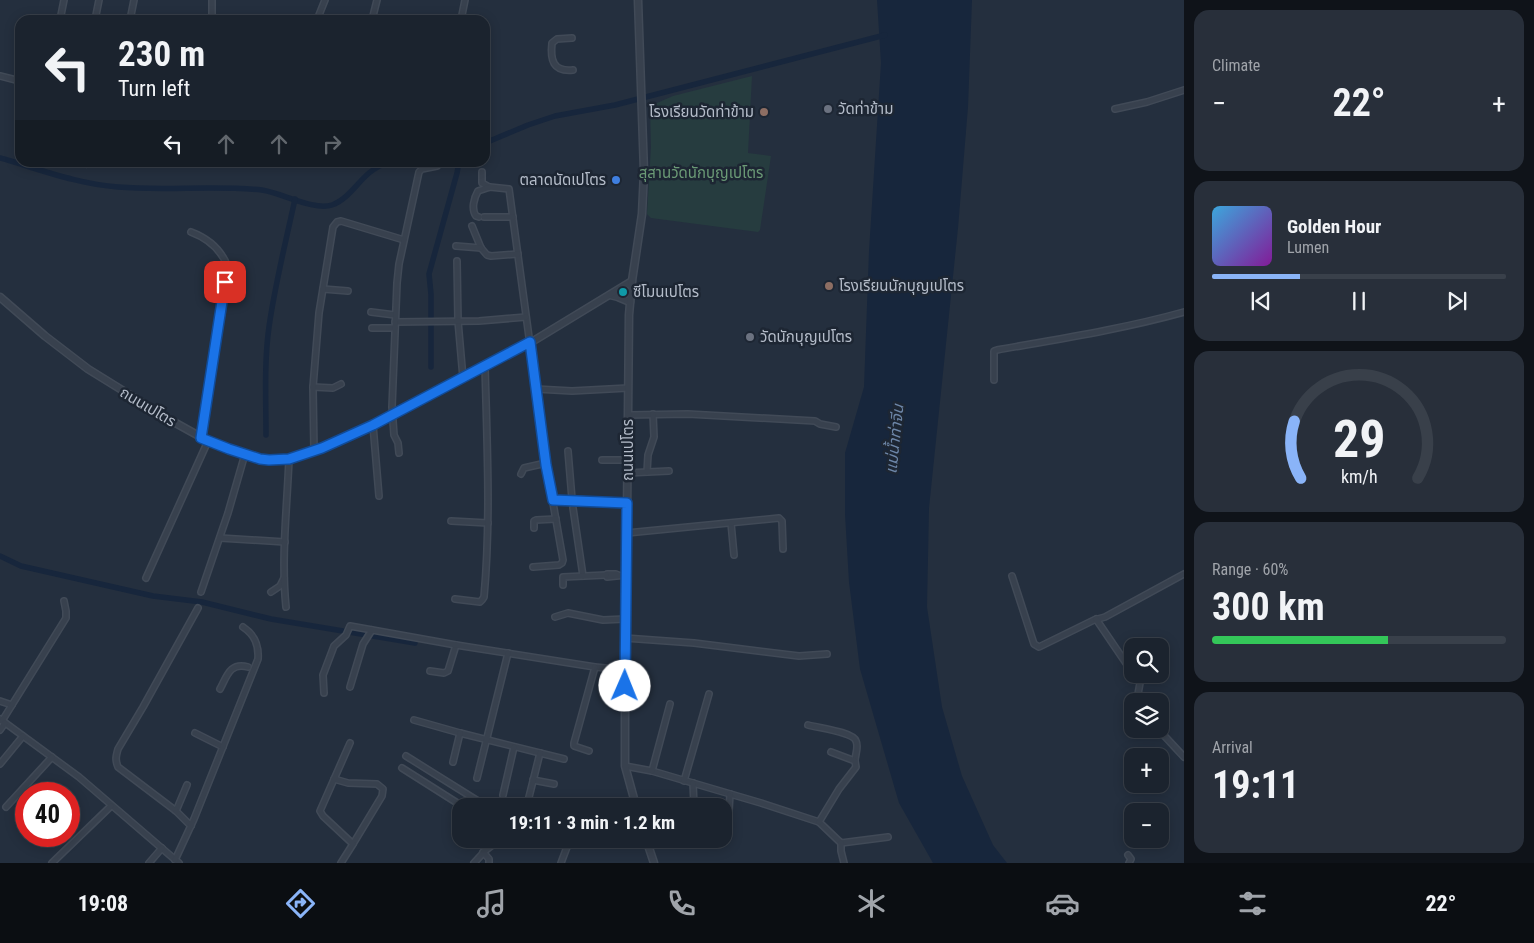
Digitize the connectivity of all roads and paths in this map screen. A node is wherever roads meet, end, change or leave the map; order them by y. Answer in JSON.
{"nodes":[{"id":1,"x":64,"y":0,"type":"edge"},
{"id":2,"x":99,"y":0,"type":"edge"},
{"id":3,"x":134,"y":0,"type":"edge"},
{"id":4,"x":212,"y":0,"type":"edge"},
{"id":5,"x":326,"y":0,"type":"edge"},
{"id":6,"x":377,"y":0,"type":"edge"},
{"id":7,"x":465,"y":0,"type":"edge"},
{"id":8,"x":638,"y":0,"type":"edge"},
{"id":9,"x":61,"y":15,"type":"edge"},
{"id":10,"x":96,"y":15,"type":"edge"},
{"id":11,"x":131,"y":15,"type":"edge"},
{"id":12,"x":212,"y":15,"type":"edge"},
{"id":13,"x":319,"y":15,"type":"edge"},
{"id":14,"x":373,"y":15,"type":"edge"},
{"id":15,"x":462,"y":15,"type":"edge"},
{"id":16,"x":572,"y":38,"type":"dead end"},
{"id":17,"x":573,"y":70,"type":"dead end"},
{"id":18,"x":0,"y":76,"type":"edge"},
{"id":19,"x":15,"y":80,"type":"edge"},
{"id":20,"x":1184,"y":90,"type":"edge"},
{"id":21,"x":1115,"y":109,"type":"dead end"},
{"id":22,"x":431,"y":167,"type":"edge"},
{"id":23,"x":482,"y":172,"type":"dead end"},
{"id":24,"x":490,"y":187,"type":"junction"},
{"id":25,"x":513,"y":217,"type":"junction"},
{"id":26,"x":472,"y":226,"type":"dead end"},
{"id":27,"x":191,"y":232,"type":"dead end"},
{"id":28,"x":404,"y":240,"type":"junction"},
{"id":29,"x":456,"y":246,"type":"dead end"},
{"id":30,"x":481,"y":248,"type":"junction"},
{"id":31,"x":518,"y":254,"type":"junction"},
{"id":32,"x":457,"y":261,"type":"dead end"},
{"id":33,"x":632,"y":281,"type":"junction"},
{"id":34,"x":323,"y":289,"type":"junction"},
{"id":35,"x":348,"y":291,"type":"dead end"},
{"id":36,"x":610,"y":295,"type":"junction"},
{"id":37,"x":0,"y":297,"type":"edge"},
{"id":38,"x":630,"y":302,"type":"junction"},
{"id":39,"x":371,"y":312,"type":"dead end"},
{"id":40,"x":1184,"y":312,"type":"edge"},
{"id":41,"x":396,"y":315,"type":"junction"},
{"id":42,"x":526,"y":317,"type":"junction"},
{"id":43,"x":458,"y":321,"type":"junction"},
{"id":44,"x":395,"y":325,"type":"junction"},
{"id":45,"x":372,"y":328,"type":"dead end"},
{"id":46,"x":530,"y":342,"type":"junction"},
{"id":47,"x":485,"y":366,"type":"junction"},
{"id":48,"x":463,"y":378,"type":"junction"},
{"id":49,"x":994,"y":380,"type":"dead end"},
{"id":50,"x":341,"y":384,"type":"dead end"},
{"id":51,"x":313,"y":387,"type":"junction"},
{"id":52,"x":628,"y":388,"type":"junction"},
{"id":53,"x":536,"y":389,"type":"junction"},
{"id":54,"x":392,"y":414,"type":"junction"},
{"id":55,"x":653,"y":414,"type":"junction"},
{"id":56,"x":628,"y":415,"type":"junction"},
{"id":57,"x":373,"y":425,"type":"junction"},
{"id":58,"x":836,"y":427,"type":"dead end"},
{"id":59,"x":204,"y":439,"type":"junction"},
{"id":60,"x":314,"y":451,"type":"junction"},
{"id":61,"x":568,"y":451,"type":"dead end"},
{"id":62,"x":399,"y":453,"type":"dead end"},
{"id":63,"x":245,"y":454,"type":"junction"},
{"id":64,"x":289,"y":459,"type":"junction"},
{"id":65,"x":602,"y":460,"type":"dead end"},
{"id":66,"x":628,"y":460,"type":"junction"},
{"id":67,"x":546,"y":463,"type":"junction"},
{"id":68,"x":670,"y":471,"type":"dead end"},
{"id":69,"x":647,"y":472,"type":"junction"},
{"id":70,"x":628,"y":473,"type":"junction"},
{"id":71,"x":520,"y":474,"type":"dead end"},
{"id":72,"x":378,"y":496,"type":"dead end"},
{"id":73,"x":553,"y":500,"type":"junction"},
{"id":74,"x":572,"y":500,"type":"junction"},
{"id":75,"x":627,"y":503,"type":"junction"},
{"id":76,"x":573,"y":508,"type":"dead end"},
{"id":77,"x":556,"y":519,"type":"junction"},
{"id":78,"x":451,"y":521,"type":"dead end"},
{"id":79,"x":488,"y":523,"type":"junction"},
{"id":80,"x":730,"y":523,"type":"junction"},
{"id":81,"x":534,"y":528,"type":"dead end"},
{"id":82,"x":627,"y":533,"type":"junction"},
{"id":83,"x":220,"y":538,"type":"junction"},
{"id":84,"x":285,"y":542,"type":"junction"},
{"id":85,"x":784,"y":549,"type":"dead end"},
{"id":86,"x":734,"y":555,"type":"dead end"},
{"id":87,"x":533,"y":567,"type":"dead end"},
{"id":88,"x":1184,"y":574,"type":"edge"},
{"id":89,"x":583,"y":576,"type":"junction"},
{"id":90,"x":626,"y":576,"type":"junction"},
{"id":91,"x":1012,"y":576,"type":"dead end"},
{"id":92,"x":284,"y":577,"type":"junction"},
{"id":93,"x":146,"y":578,"type":"dead end"},
{"id":94,"x":563,"y":585,"type":"dead end"},
{"id":95,"x":201,"y":592,"type":"dead end"},
{"id":96,"x":271,"y":592,"type":"dead end"},
{"id":97,"x":455,"y":599,"type":"dead end"},
{"id":98,"x":64,"y":601,"type":"dead end"},
{"id":99,"x":286,"y":607,"type":"dead end"},
{"id":100,"x":198,"y":608,"type":"dead end"},
{"id":101,"x":555,"y":617,"type":"dead end"},
{"id":102,"x":626,"y":618,"type":"junction"},
{"id":103,"x":1096,"y":619,"type":"junction"},
{"id":104,"x":243,"y":628,"type":"dead end"},
{"id":105,"x":371,"y":631,"type":"junction"},
{"id":106,"x":625,"y":638,"type":"junction"},
{"id":107,"x":456,"y":645,"type":"junction"},
{"id":108,"x":508,"y":653,"type":"junction"},
{"id":109,"x":827,"y":654,"type":"dead end"},
{"id":110,"x":1124,"y":660,"type":"edge"},
{"id":111,"x":595,"y":667,"type":"junction"},
{"id":112,"x":251,"y":669,"type":"junction"},
{"id":113,"x":625,"y":670,"type":"junction"},
{"id":114,"x":430,"y":671,"type":"dead end"},
{"id":115,"x":350,"y":687,"type":"dead end"},
{"id":116,"x":220,"y":689,"type":"dead end"},
{"id":117,"x":324,"y":693,"type":"dead end"},
{"id":118,"x":709,"y":694,"type":"dead end"},
{"id":119,"x":0,"y":701,"type":"edge"},
{"id":120,"x":670,"y":704,"type":"dead end"},
{"id":121,"x":12,"y":705,"type":"junction"},
{"id":122,"x":414,"y":720,"type":"dead end"},
{"id":123,"x":2,"y":721,"type":"edge"},
{"id":124,"x":808,"y":725,"type":"dead end"},
{"id":125,"x":0,"y":730,"type":"edge"},
{"id":126,"x":195,"y":733,"type":"dead end"},
{"id":127,"x":460,"y":733,"type":"junction"},
{"id":128,"x":23,"y":736,"type":"junction"},
{"id":129,"x":1166,"y":738,"type":"edge"},
{"id":130,"x":487,"y":740,"type":"junction"},
{"id":131,"x":350,"y":743,"type":"dead end"},
{"id":132,"x":223,"y":747,"type":"junction"},
{"id":133,"x":514,"y":747,"type":"junction"},
{"id":134,"x":589,"y":751,"type":"dead end"},
{"id":135,"x":831,"y":752,"type":"dead end"},
{"id":136,"x":540,"y":753,"type":"junction"},
{"id":137,"x":406,"y":756,"type":"dead end"},
{"id":138,"x":52,"y":757,"type":"junction"},
{"id":139,"x":1184,"y":757,"type":"edge"},
{"id":140,"x":564,"y":759,"type":"dead end"},
{"id":141,"x":854,"y":761,"type":"junction"},
{"id":142,"x":453,"y":762,"type":"dead end"},
{"id":143,"x":0,"y":764,"type":"edge"},
{"id":144,"x":625,"y":766,"type":"junction"},
{"id":145,"x":402,"y":768,"type":"dead end"},
{"id":146,"x":652,"y":771,"type":"junction"},
{"id":147,"x":477,"y":778,"type":"dead end"},
{"id":148,"x":334,"y":779,"type":"junction"},
{"id":149,"x":533,"y":780,"type":"junction"},
{"id":150,"x":684,"y":781,"type":"junction"},
{"id":151,"x":693,"y":783,"type":"junction"},
{"id":152,"x":554,"y":784,"type":"dead end"},
{"id":153,"x":187,"y":785,"type":"dead end"},
{"id":154,"x":730,"y":794,"type":"junction"},
{"id":155,"x":503,"y":795,"type":"dead end"},
{"id":156,"x":473,"y":798,"type":"edge"},
{"id":157,"x":529,"y":798,"type":"edge"},
{"id":158,"x":634,"y":798,"type":"edge"},
{"id":159,"x":694,"y":798,"type":"edge"},
{"id":160,"x":730,"y":798,"type":"edge"},
{"id":161,"x":452,"y":800,"type":"edge"},
{"id":162,"x":111,"y":806,"type":"junction"},
{"id":163,"x":6,"y":807,"type":"dead end"},
{"id":164,"x":176,"y":811,"type":"junction"},
{"id":165,"x":819,"y":822,"type":"junction"},
{"id":166,"x":191,"y":826,"type":"junction"},
{"id":167,"x":888,"y":837,"type":"dead end"},
{"id":168,"x":842,"y":843,"type":"junction"},
{"id":169,"x":353,"y":844,"type":"junction"},
{"id":170,"x":162,"y":848,"type":"junction"},
{"id":171,"x":488,"y":848,"type":"edge"},
{"id":172,"x":567,"y":848,"type":"edge"},
{"id":173,"x":649,"y":848,"type":"edge"},
{"id":174,"x":483,"y":852,"type":"junction"},
{"id":175,"x":1128,"y":855,"type":"dead end"},
{"id":176,"x":177,"y":862,"type":"edge"},
{"id":177,"x":52,"y":863,"type":"edge"},
{"id":178,"x":149,"y":863,"type":"edge"},
{"id":179,"x":341,"y":863,"type":"edge"},
{"id":180,"x":474,"y":863,"type":"edge"},
{"id":181,"x":489,"y":863,"type":"edge"},
{"id":182,"x":561,"y":863,"type":"edge"},
{"id":183,"x":654,"y":863,"type":"edge"},
{"id":184,"x":844,"y":863,"type":"edge"},
{"id":185,"x":1129,"y":863,"type":"edge"}],
"edges":[{"from":1,"to":9,"type":"street"},
{"from":2,"to":10,"type":"street"},
{"from":3,"to":11,"type":"street"},
{"from":4,"to":12,"type":"street"},
{"from":5,"to":13,"type":"street"},
{"from":6,"to":14,"type":"street"},
{"from":7,"to":15,"type":"street"},
{"from":8,"to":33,"type":"street"},
{"from":16,"to":17,"type":"street"},
{"from":18,"to":19,"type":"street"},
{"from":20,"to":21,"type":"street"},
{"from":22,"to":28,"type":"street"},
{"from":23,"to":24,"type":"street"},
{"from":24,"to":25,"type":"street"},
{"from":24,"to":25,"type":"street"},
{"from":25,"to":31,"type":"street"},
{"from":26,"to":30,"type":"street"},
{"from":27,"to":59,"type":"street"},
{"from":28,"to":34,"type":"street"},
{"from":28,"to":41,"type":"street"},
{"from":29,"to":30,"type":"street"},
{"from":30,"to":31,"type":"street"},
{"from":31,"to":42,"type":"street"},
{"from":32,"to":43,"type":"street"},
{"from":33,"to":36,"type":"street","name":"ถนนเปโตร"},
{"from":33,"to":38,"type":"street","name":"ถนนเปโตร"},
{"from":34,"to":35,"type":"street"},
{"from":34,"to":51,"type":"street"},
{"from":36,"to":38,"type":"street"},
{"from":36,"to":46,"type":"street","name":"ถนนเปโตร"},
{"from":37,"to":59,"type":"street","name":"ถนนเปโตร"},
{"from":38,"to":52,"type":"street","name":"ถนนเปโตร"},
{"from":39,"to":41,"type":"street"},
{"from":40,"to":49,"type":"street"},
{"from":41,"to":44,"type":"street"},
{"from":42,"to":43,"type":"street"},
{"from":42,"to":46,"type":"street"},
{"from":43,"to":44,"type":"street"},
{"from":43,"to":48,"type":"street"},
{"from":44,"to":45,"type":"street"},
{"from":44,"to":54,"type":"street"},
{"from":46,"to":47,"type":"street","name":"ถนนเปโตร"},
{"from":46,"to":53,"type":"street"},
{"from":47,"to":48,"type":"street","name":"ถนนเปโตร"},
{"from":47,"to":79,"type":"street"},
{"from":48,"to":54,"type":"street","name":"ถนนเปโตร"},
{"from":50,"to":51,"type":"street"},
{"from":51,"to":60,"type":"street"},
{"from":52,"to":53,"type":"street"},
{"from":52,"to":56,"type":"street","name":"ถนนเปโตร"},
{"from":53,"to":67,"type":"street"},
{"from":54,"to":57,"type":"street","name":"ถนนเปโตร"},
{"from":54,"to":62,"type":"street"},
{"from":55,"to":56,"type":"street"},
{"from":55,"to":58,"type":"street"},
{"from":55,"to":69,"type":"street"},
{"from":56,"to":66,"type":"street","name":"ถนนเปโตร"},
{"from":57,"to":60,"type":"street","name":"ถนนเปโตร"},
{"from":57,"to":72,"type":"street"},
{"from":59,"to":63,"type":"street","name":"ถนนเปโตร"},
{"from":59,"to":93,"type":"street"},
{"from":60,"to":64,"type":"street","name":"ถนนเปโตร"},
{"from":61,"to":74,"type":"street"},
{"from":63,"to":64,"type":"street","name":"ถนนเปโตร"},
{"from":63,"to":83,"type":"street"},
{"from":64,"to":84,"type":"street"},
{"from":65,"to":66,"type":"street"},
{"from":66,"to":70,"type":"street","name":"ถนนเปโตร"},
{"from":67,"to":71,"type":"street"},
{"from":67,"to":73,"type":"street"},
{"from":68,"to":69,"type":"street"},
{"from":69,"to":70,"type":"street"},
{"from":70,"to":75,"type":"street","name":"ถนนเปโตร"},
{"from":73,"to":74,"type":"street"},
{"from":73,"to":77,"type":"street"},
{"from":74,"to":75,"type":"street"},
{"from":75,"to":82,"type":"street","name":"ถนนเปโตร"},
{"from":76,"to":89,"type":"street"},
{"from":77,"to":81,"type":"street"},
{"from":77,"to":87,"type":"street"},
{"from":78,"to":79,"type":"street"},
{"from":79,"to":97,"type":"street"},
{"from":80,"to":82,"type":"street"},
{"from":80,"to":85,"type":"street"},
{"from":80,"to":86,"type":"street"},
{"from":82,"to":90,"type":"street","name":"ถนนเปโตร"},
{"from":83,"to":84,"type":"street"},
{"from":83,"to":95,"type":"street"},
{"from":84,"to":92,"type":"street"},
{"from":88,"to":103,"type":"street"},
{"from":89,"to":90,"type":"street"},
{"from":89,"to":94,"type":"street"},
{"from":90,"to":102,"type":"street","name":"ถนนเปโตร"},
{"from":91,"to":103,"type":"street"},
{"from":92,"to":96,"type":"street"},
{"from":92,"to":99,"type":"street"},
{"from":98,"to":121,"type":"street"},
{"from":100,"to":164,"type":"street"},
{"from":101,"to":102,"type":"street"},
{"from":102,"to":106,"type":"street","name":"ถนนเปโตร"},
{"from":103,"to":110,"type":"street"},
{"from":104,"to":112,"type":"street"},
{"from":105,"to":107,"type":"street"},
{"from":105,"to":115,"type":"street"},
{"from":105,"to":117,"type":"street"},
{"from":106,"to":109,"type":"street"},
{"from":106,"to":113,"type":"street","name":"ถนนเปโตร"},
{"from":107,"to":108,"type":"street"},
{"from":107,"to":114,"type":"street"},
{"from":108,"to":111,"type":"street"},
{"from":108,"to":130,"type":"street"},
{"from":111,"to":113,"type":"street"},
{"from":111,"to":134,"type":"street"},
{"from":112,"to":116,"type":"street"},
{"from":112,"to":132,"type":"street"},
{"from":113,"to":144,"type":"street","name":"ถนนเปโตร"},
{"from":118,"to":150,"type":"street"},
{"from":119,"to":121,"type":"street"},
{"from":120,"to":146,"type":"street"},
{"from":121,"to":123,"type":"street"},
{"from":122,"to":127,"type":"street"},
{"from":123,"to":125,"type":"street"},
{"from":123,"to":128,"type":"street"},
{"from":124,"to":141,"type":"street"},
{"from":126,"to":132,"type":"street"},
{"from":127,"to":130,"type":"street"},
{"from":127,"to":142,"type":"street"},
{"from":128,"to":138,"type":"street"},
{"from":128,"to":143,"type":"street"},
{"from":129,"to":139,"type":"street"},
{"from":130,"to":133,"type":"street"},
{"from":130,"to":147,"type":"street"},
{"from":131,"to":148,"type":"street"},
{"from":132,"to":166,"type":"street"},
{"from":133,"to":136,"type":"street"},
{"from":133,"to":155,"type":"street"},
{"from":135,"to":141,"type":"street"},
{"from":136,"to":140,"type":"street"},
{"from":136,"to":149,"type":"street"},
{"from":137,"to":156,"type":"street"},
{"from":138,"to":162,"type":"street"},
{"from":138,"to":163,"type":"street"},
{"from":141,"to":165,"type":"street"},
{"from":144,"to":146,"type":"street"},
{"from":144,"to":158,"type":"street","name":"ถนนเปโตร"},
{"from":145,"to":161,"type":"street"},
{"from":146,"to":150,"type":"street"},
{"from":148,"to":169,"type":"street"},
{"from":148,"to":169,"type":"street"},
{"from":149,"to":152,"type":"street"},
{"from":149,"to":157,"type":"street"},
{"from":150,"to":151,"type":"street"},
{"from":151,"to":154,"type":"street"},
{"from":151,"to":159,"type":"street"},
{"from":153,"to":164,"type":"street"},
{"from":154,"to":160,"type":"street"},
{"from":154,"to":165,"type":"street"},
{"from":162,"to":170,"type":"street"},
{"from":162,"to":177,"type":"street"},
{"from":164,"to":166,"type":"street"},
{"from":165,"to":168,"type":"street"},
{"from":166,"to":176,"type":"street"},
{"from":167,"to":168,"type":"street"},
{"from":168,"to":184,"type":"street"},
{"from":169,"to":179,"type":"street"},
{"from":170,"to":176,"type":"street"},
{"from":170,"to":178,"type":"street"},
{"from":171,"to":174,"type":"street"},
{"from":172,"to":182,"type":"street"},
{"from":173,"to":183,"type":"street"},
{"from":174,"to":180,"type":"street"},
{"from":174,"to":181,"type":"street"},
{"from":175,"to":185,"type":"street"}]}
